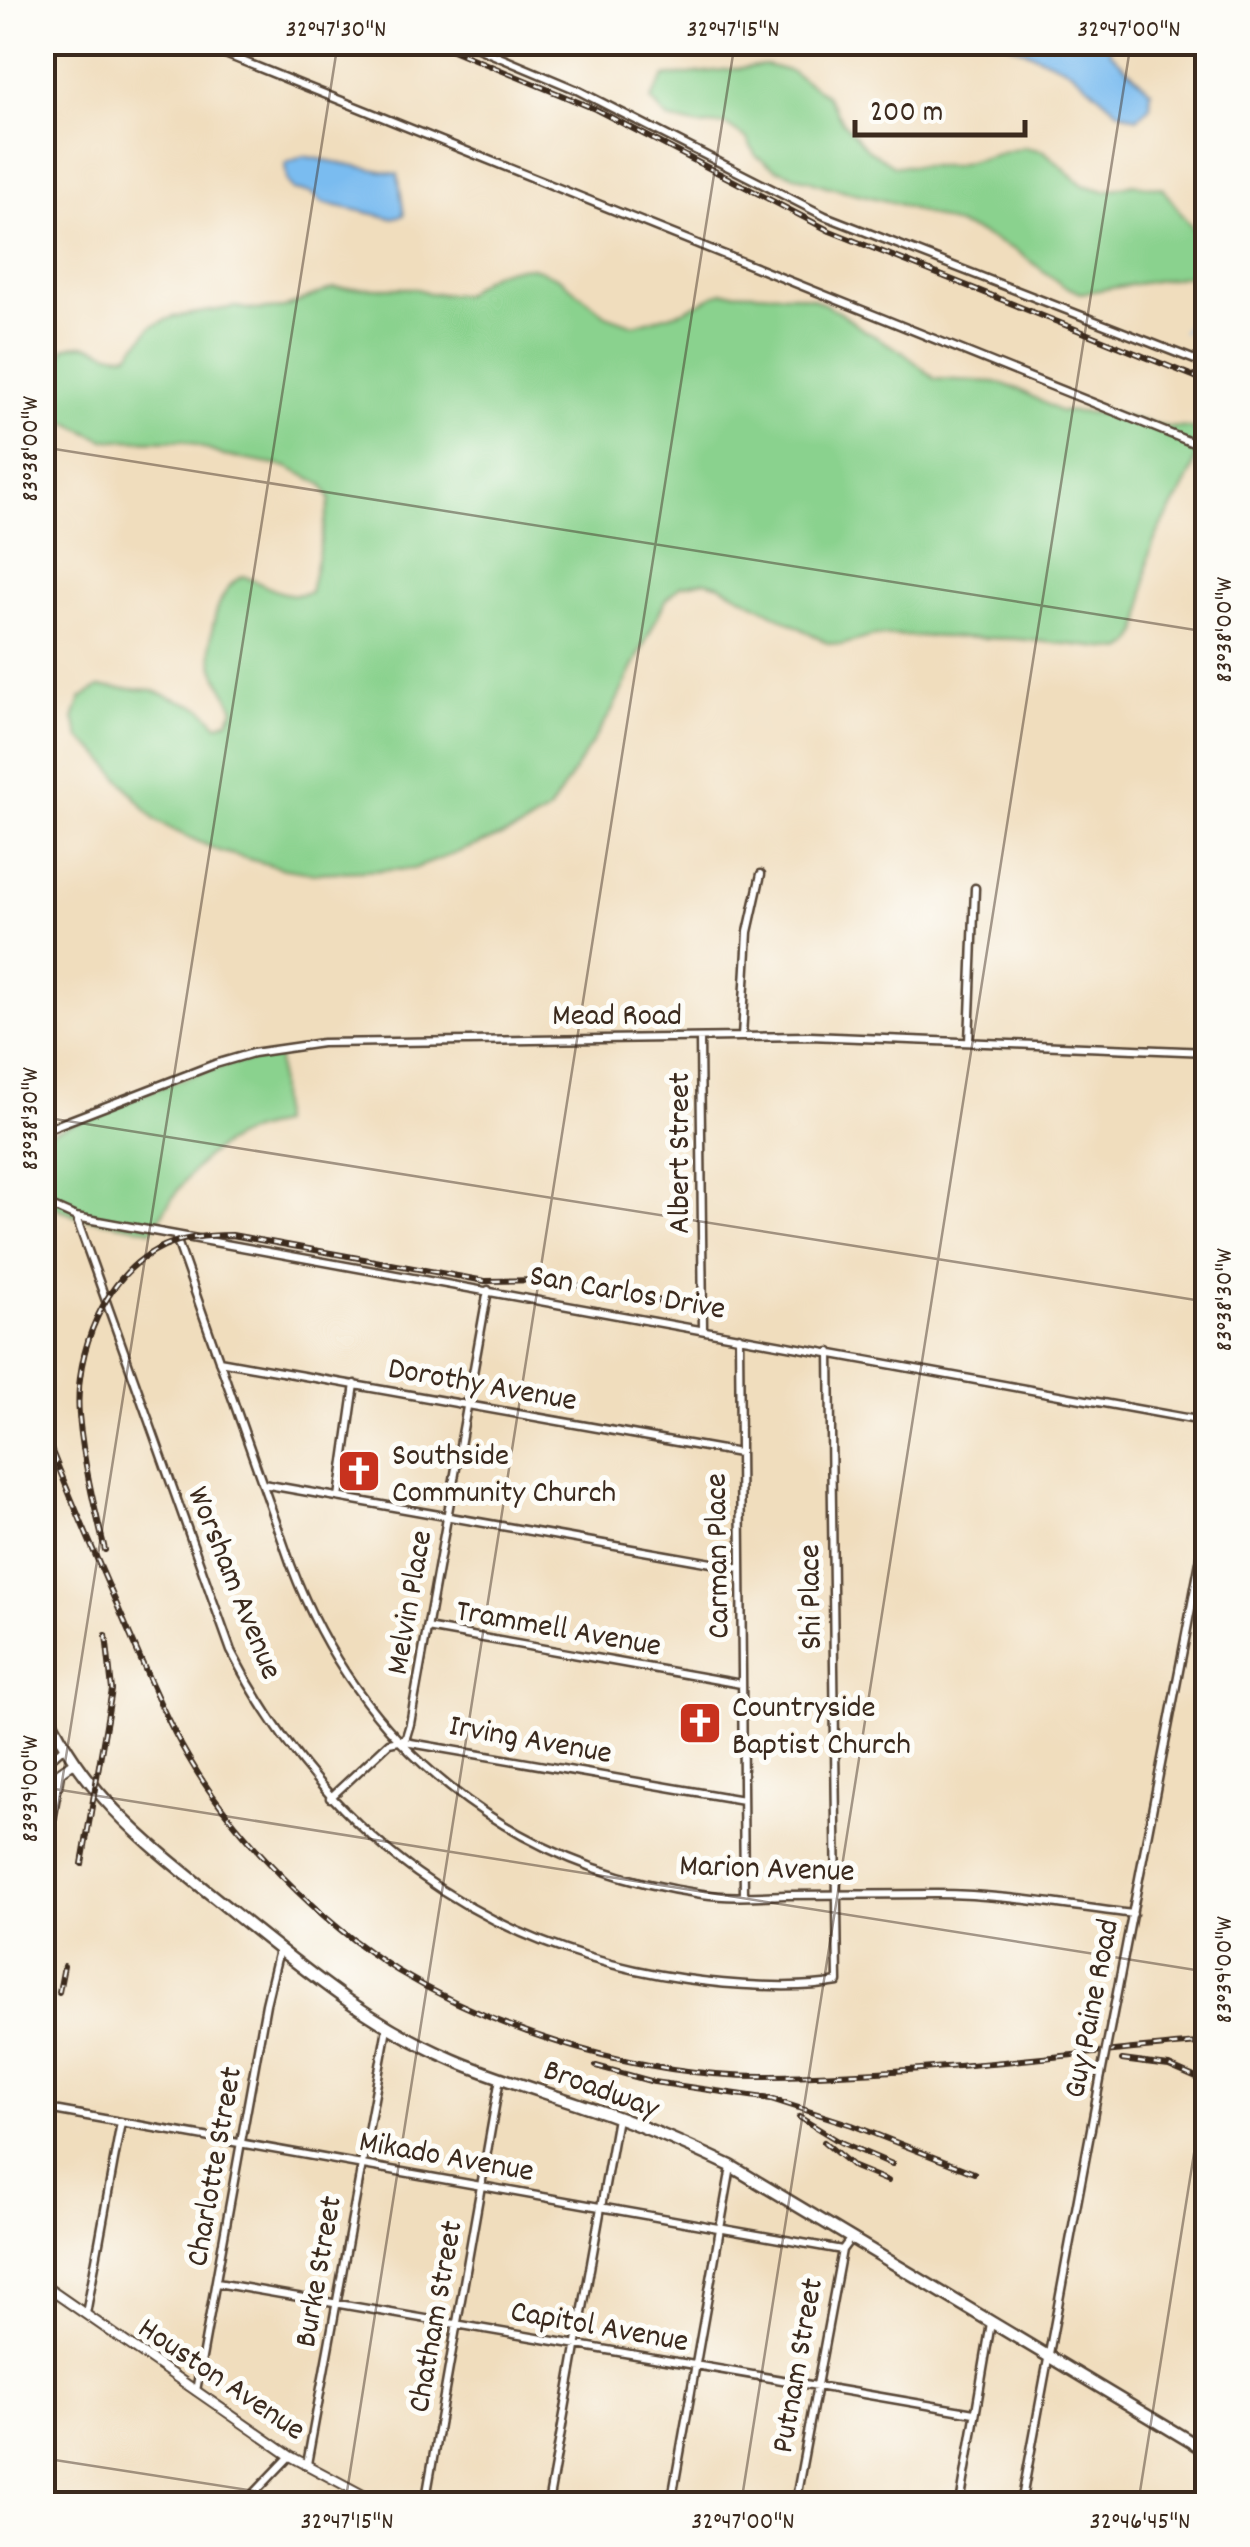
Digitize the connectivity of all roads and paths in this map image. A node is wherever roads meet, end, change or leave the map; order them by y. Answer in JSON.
{"nodes":[{"id":1,"x":196,"y":42,"type":"edge"},
{"id":2,"x":463,"y":42,"type":"edge"},
{"id":3,"x":1208,"y":365,"type":"edge"},
{"id":4,"x":1208,"y":449,"type":"edge"},
{"id":5,"x":761,"y":874,"type":"dead end"},
{"id":6,"x":975,"y":888,"type":"dead end"},
{"id":7,"x":742,"y":1037,"type":"junction"},
{"id":8,"x":700,"y":1038,"type":"junction"},
{"id":9,"x":969,"y":1042,"type":"junction"},
{"id":10,"x":1208,"y":1052,"type":"edge"},
{"id":11,"x":42,"y":1131,"type":"edge"},
{"id":12,"x":42,"y":1202,"type":"edge"},
{"id":13,"x":76,"y":1217,"type":"junction"},
{"id":14,"x":176,"y":1235,"type":"junction"},
{"id":15,"x":488,"y":1290,"type":"junction"},
{"id":16,"x":702,"y":1328,"type":"junction"},
{"id":17,"x":739,"y":1336,"type":"junction"},
{"id":18,"x":830,"y":1352,"type":"junction"},
{"id":19,"x":219,"y":1361,"type":"junction"},
{"id":20,"x":354,"y":1384,"type":"junction"},
{"id":21,"x":468,"y":1404,"type":"junction"},
{"id":22,"x":1208,"y":1422,"type":"edge"},
{"id":23,"x":739,"y":1453,"type":"junction"},
{"id":24,"x":263,"y":1484,"type":"junction"},
{"id":25,"x":339,"y":1496,"type":"junction"},
{"id":26,"x":448,"y":1516,"type":"junction"},
{"id":27,"x":1208,"y":1520,"type":"edge"},
{"id":28,"x":740,"y":1568,"type":"junction"},
{"id":29,"x":428,"y":1628,"type":"junction"},
{"id":30,"x":742,"y":1684,"type":"junction"},
{"id":31,"x":42,"y":1701,"type":"edge"},
{"id":32,"x":399,"y":1740,"type":"junction"},
{"id":33,"x":65,"y":1746,"type":"junction"},
{"id":34,"x":42,"y":1756,"type":"edge"},
{"id":35,"x":74,"y":1762,"type":"junction"},
{"id":36,"x":330,"y":1798,"type":"junction"},
{"id":37,"x":742,"y":1800,"type":"junction"},
{"id":38,"x":44,"y":1854,"type":"edge"},
{"id":39,"x":42,"y":1870,"type":"edge"},
{"id":40,"x":837,"y":1894,"type":"junction"},
{"id":41,"x":744,"y":1896,"type":"junction"},
{"id":42,"x":1133,"y":1914,"type":"junction"},
{"id":43,"x":279,"y":1950,"type":"junction"},
{"id":44,"x":838,"y":1962,"type":"joint"},
{"id":45,"x":387,"y":2028,"type":"junction"},
{"id":46,"x":500,"y":2077,"type":"junction"},
{"id":47,"x":42,"y":2108,"type":"edge"},
{"id":48,"x":617,"y":2117,"type":"junction"},
{"id":49,"x":121,"y":2122,"type":"junction"},
{"id":50,"x":241,"y":2143,"type":"junction"},
{"id":51,"x":360,"y":2164,"type":"junction"},
{"id":52,"x":731,"y":2166,"type":"junction"},
{"id":53,"x":482,"y":2185,"type":"junction"},
{"id":54,"x":600,"y":2206,"type":"junction"},
{"id":55,"x":720,"y":2226,"type":"junction"},
{"id":56,"x":852,"y":2238,"type":"junction"},
{"id":57,"x":842,"y":2250,"type":"junction"},
{"id":58,"x":216,"y":2283,"type":"junction"},
{"id":59,"x":42,"y":2284,"type":"edge"},
{"id":60,"x":336,"y":2304,"type":"junction"},
{"id":61,"x":86,"y":2314,"type":"junction"},
{"id":62,"x":992,"y":2322,"type":"junction"},
{"id":63,"x":456,"y":2324,"type":"junction"},
{"id":64,"x":576,"y":2346,"type":"junction"},
{"id":65,"x":1049,"y":2358,"type":"junction"},
{"id":66,"x":695,"y":2366,"type":"junction"},
{"id":67,"x":816,"y":2386,"type":"junction"},
{"id":68,"x":196,"y":2392,"type":"junction"},
{"id":69,"x":974,"y":2414,"type":"junction"},
{"id":70,"x":1208,"y":2452,"type":"edge"},
{"id":71,"x":290,"y":2456,"type":"junction"},
{"id":72,"x":307,"y":2464,"type":"junction"},
{"id":73,"x":359,"y":2493,"type":"junction"},
{"id":74,"x":244,"y":2504,"type":"edge"},
{"id":75,"x":356,"y":2504,"type":"edge"},
{"id":76,"x":380,"y":2504,"type":"edge"},
{"id":77,"x":425,"y":2504,"type":"edge"},
{"id":78,"x":548,"y":2504,"type":"edge"},
{"id":79,"x":671,"y":2504,"type":"edge"},
{"id":80,"x":795,"y":2504,"type":"edge"},
{"id":81,"x":960,"y":2504,"type":"edge"},
{"id":82,"x":1021,"y":2504,"type":"edge"}],
"edges":[{"from":1,"to":4,"type":"street"},
{"from":2,"to":3,"type":"street"},
{"from":5,"to":7,"type":"street"},
{"from":6,"to":9,"type":"street"},
{"from":7,"to":8,"type":"street","name":"Mead Road"},
{"from":7,"to":9,"type":"street","name":"Mead Road"},
{"from":8,"to":11,"type":"street","name":"Mead Road"},
{"from":8,"to":16,"type":"street","name":"Albert Street"},
{"from":9,"to":10,"type":"street","name":"Mead Road"},
{"from":12,"to":13,"type":"street","name":"San Carlos Drive"},
{"from":13,"to":14,"type":"street","name":"San Carlos Drive"},
{"from":13,"to":36,"type":"street","name":"Worsham Avenue"},
{"from":14,"to":15,"type":"street","name":"San Carlos Drive"},
{"from":14,"to":19,"type":"street","name":"Marion Avenue"},
{"from":15,"to":16,"type":"street","name":"San Carlos Drive"},
{"from":15,"to":21,"type":"street","name":"Melvin Place"},
{"from":16,"to":17,"type":"street","name":"San Carlos Drive"},
{"from":17,"to":18,"type":"street","name":"San Carlos Drive"},
{"from":17,"to":23,"type":"street","name":"Carman Place"},
{"from":18,"to":22,"type":"street","name":"San Carlos Drive"},
{"from":18,"to":40,"type":"street","name":"Shi Place"},
{"from":19,"to":20,"type":"street","name":"Dorothy Avenue"},
{"from":19,"to":24,"type":"street","name":"Marion Avenue"},
{"from":20,"to":21,"type":"street","name":"Dorothy Avenue"},
{"from":20,"to":25,"type":"street"},
{"from":21,"to":23,"type":"street","name":"Dorothy Avenue"},
{"from":21,"to":26,"type":"street","name":"Melvin Place"},
{"from":23,"to":28,"type":"street","name":"Carman Place"},
{"from":24,"to":25,"type":"street"},
{"from":24,"to":32,"type":"street","name":"Marion Avenue"},
{"from":25,"to":26,"type":"street"},
{"from":26,"to":28,"type":"street"},
{"from":26,"to":29,"type":"street","name":"Melvin Place"},
{"from":27,"to":42,"type":"street","name":"Guy Paine Road"},
{"from":28,"to":30,"type":"street","name":"Carman Place"},
{"from":29,"to":30,"type":"street","name":"Trammell Avenue"},
{"from":29,"to":32,"type":"street","name":"Melvin Place"},
{"from":30,"to":37,"type":"street","name":"Carman Place"},
{"from":31,"to":33,"type":"main road","name":"Broadway"},
{"from":32,"to":36,"type":"street","name":"Irving Avenue"},
{"from":32,"to":37,"type":"street","name":"Irving Avenue"},
{"from":32,"to":41,"type":"street","name":"Marion Avenue"},
{"from":33,"to":34,"type":"street"},
{"from":33,"to":35,"type":"main road","name":"Broadway"},
{"from":35,"to":38,"type":"street"},
{"from":35,"to":43,"type":"main road","name":"Broadway"},
{"from":36,"to":44,"type":"street","name":"Worsham Avenue"},
{"from":37,"to":41,"type":"street","name":"Carman Place"},
{"from":38,"to":39,"type":"street"},
{"from":40,"to":41,"type":"street","name":"Marion Avenue"},
{"from":40,"to":42,"type":"street","name":"Marion Avenue"},
{"from":40,"to":44,"type":"street","name":"Shi Place"},
{"from":42,"to":65,"type":"street","name":"Guy Paine Road","bridge":true},
{"from":43,"to":45,"type":"main road","name":"Broadway"},
{"from":43,"to":50,"type":"street","name":"Charlotte Street"},
{"from":45,"to":46,"type":"main road","name":"Broadway"},
{"from":45,"to":51,"type":"street","name":"Burke Street"},
{"from":46,"to":48,"type":"main road","name":"Broadway"},
{"from":46,"to":53,"type":"street","name":"Chatham Street"},
{"from":47,"to":49,"type":"street","name":"Mikado Avenue"},
{"from":48,"to":52,"type":"main road","name":"Broadway"},
{"from":48,"to":54,"type":"street"},
{"from":49,"to":50,"type":"street","name":"Mikado Avenue"},
{"from":49,"to":61,"type":"street"},
{"from":50,"to":51,"type":"street","name":"Mikado Avenue"},
{"from":50,"to":58,"type":"street","name":"Charlotte Street"},
{"from":51,"to":53,"type":"street","name":"Mikado Avenue"},
{"from":51,"to":60,"type":"street","name":"Burke Street"},
{"from":52,"to":55,"type":"street"},
{"from":52,"to":56,"type":"main road","name":"Broadway"},
{"from":53,"to":54,"type":"street","name":"Mikado Avenue"},
{"from":53,"to":63,"type":"street","name":"Chatham Street"},
{"from":54,"to":55,"type":"street","name":"Mikado Avenue"},
{"from":54,"to":64,"type":"street"},
{"from":55,"to":57,"type":"street","name":"Mikado Avenue"},
{"from":55,"to":66,"type":"street"},
{"from":56,"to":57,"type":"street","name":"Putnam Street"},
{"from":56,"to":62,"type":"main road","name":"Broadway"},
{"from":57,"to":67,"type":"street","name":"Putnam Street"},
{"from":58,"to":60,"type":"street","name":"Capitol Avenue"},
{"from":58,"to":68,"type":"street","name":"Charlotte Street"},
{"from":59,"to":61,"type":"street","name":"Houston Avenue"},
{"from":60,"to":63,"type":"street","name":"Capitol Avenue"},
{"from":60,"to":72,"type":"street","name":"Burke Street"},
{"from":61,"to":68,"type":"street","name":"Houston Avenue"},
{"from":62,"to":65,"type":"main road","name":"Broadway"},
{"from":62,"to":69,"type":"street"},
{"from":63,"to":64,"type":"street","name":"Capitol Avenue"},
{"from":63,"to":77,"type":"street","name":"Chatham Street"},
{"from":64,"to":66,"type":"street","name":"Capitol Avenue"},
{"from":64,"to":78,"type":"street"},
{"from":65,"to":70,"type":"main road","name":"Broadway"},
{"from":65,"to":82,"type":"street","name":"Guy Paine Road"},
{"from":66,"to":67,"type":"street","name":"Capitol Avenue"},
{"from":66,"to":79,"type":"street"},
{"from":67,"to":69,"type":"street","name":"Capitol Avenue"},
{"from":67,"to":80,"type":"street","name":"Putnam Street"},
{"from":68,"to":71,"type":"street","name":"Houston Avenue"},
{"from":69,"to":81,"type":"street"},
{"from":71,"to":72,"type":"street","name":"Houston Avenue"},
{"from":71,"to":74,"type":"street"},
{"from":72,"to":73,"type":"street","name":"Houston Avenue"},
{"from":73,"to":75,"type":"street"},
{"from":73,"to":76,"type":"street","name":"Houston Avenue"}]}
